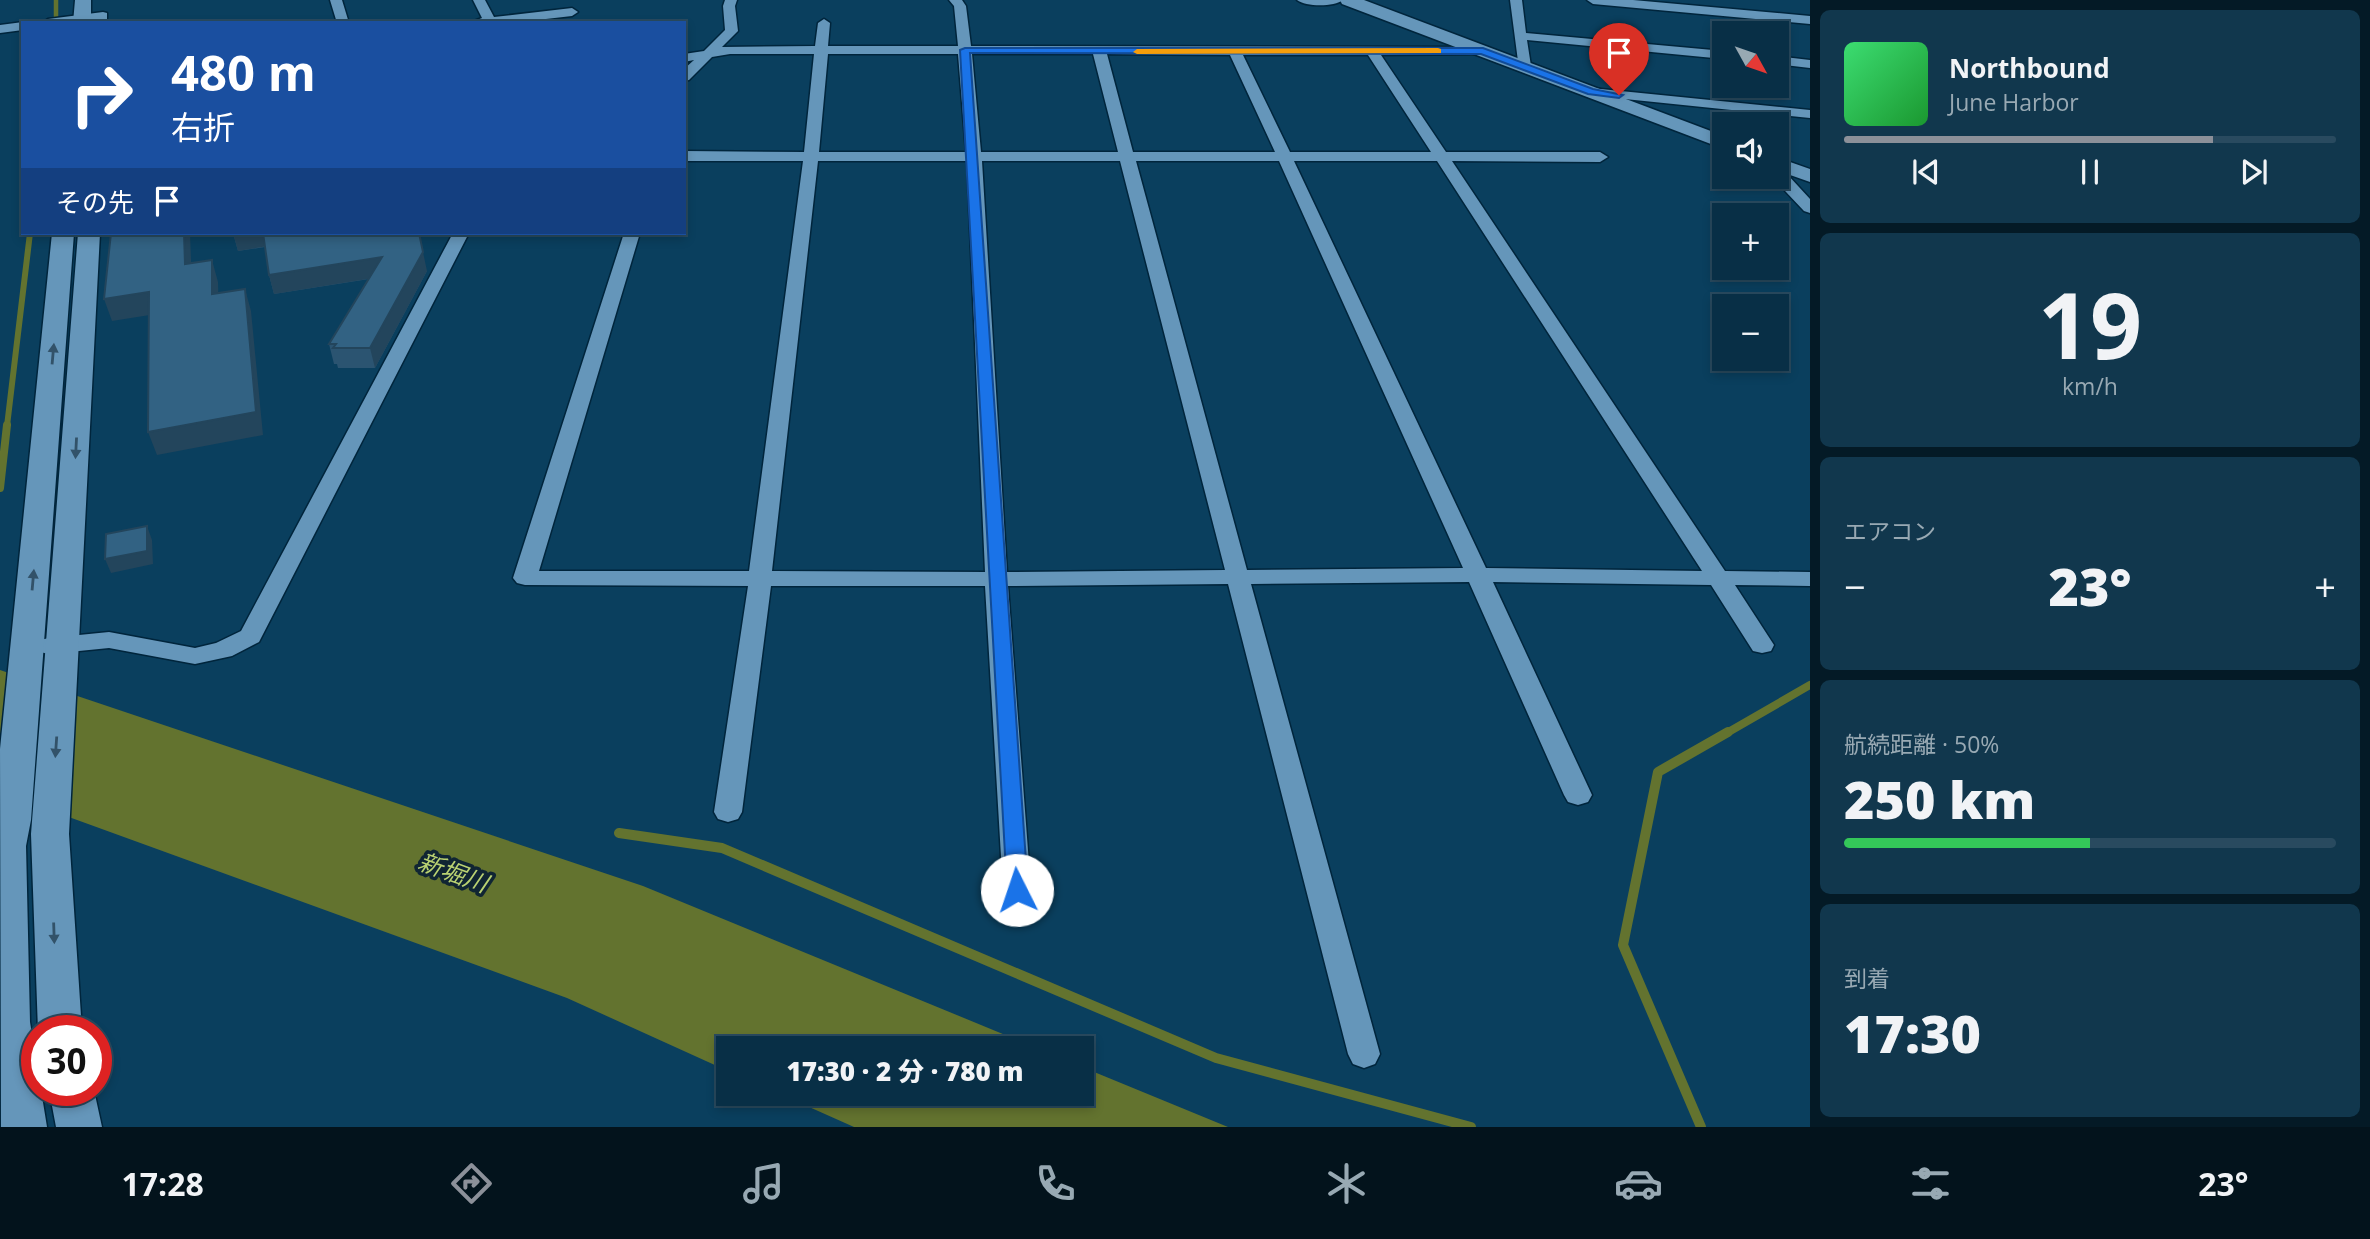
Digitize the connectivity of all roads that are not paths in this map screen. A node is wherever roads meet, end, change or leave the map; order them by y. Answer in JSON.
{"nodes":[{"id":1,"x":83,"y":0,"type":"edge"},
{"id":2,"x":336,"y":0,"type":"edge"},
{"id":3,"x":479,"y":0,"type":"edge"},
{"id":4,"x":731,"y":0,"type":"edge"},
{"id":5,"x":956,"y":0,"type":"edge"},
{"id":6,"x":1303,"y":0,"type":"edge"},
{"id":7,"x":1337,"y":0,"type":"edge"},
{"id":8,"x":1348,"y":0,"type":"edge"},
{"id":9,"x":1516,"y":0,"type":"edge"},
{"id":10,"x":1592,"y":0,"type":"edge"},
{"id":11,"x":573,"y":12,"type":"edge"},
{"id":12,"x":103,"y":13,"type":"edge"},
{"id":13,"x":1810,"y":20,"type":"edge"},
{"id":14,"x":82,"y":21,"type":"edge"},
{"id":15,"x":342,"y":21,"type":"edge"},
{"id":16,"x":490,"y":21,"type":"joint"},
{"id":17,"x":824,"y":23,"type":"dead end"},
{"id":18,"x":21,"y":26,"type":"edge"},
{"id":19,"x":0,"y":29,"type":"edge"},
{"id":20,"x":1521,"y":36,"type":"junction"},
{"id":21,"x":822,"y":50,"type":"junction"},
{"id":22,"x":965,"y":50,"type":"junction"},
{"id":23,"x":1099,"y":51,"type":"junction"},
{"id":24,"x":1373,"y":51,"type":"junction"},
{"id":25,"x":1483,"y":51,"type":"junction"},
{"id":26,"x":713,"y":52,"type":"junction"},
{"id":27,"x":1235,"y":52,"type":"junction"},
{"id":28,"x":1712,"y":54,"type":"edge"},
{"id":29,"x":686,"y":58,"type":"edge"},
{"id":30,"x":1789,"y":62,"type":"edge"},
{"id":31,"x":1810,"y":64,"type":"edge"},
{"id":32,"x":1524,"y":66,"type":"junction"},
{"id":33,"x":686,"y":75,"type":"edge"},
{"id":34,"x":1591,"y":92,"type":"junction"},
{"id":35,"x":1810,"y":114,"type":"edge"},
{"id":36,"x":1712,"y":138,"type":"edge"},
{"id":37,"x":686,"y":156,"type":"edge"},
{"id":38,"x":811,"y":156,"type":"junction"},
{"id":39,"x":972,"y":156,"type":"junction"},
{"id":40,"x":1126,"y":156,"type":"junction"},
{"id":41,"x":1441,"y":156,"type":"junction"},
{"id":42,"x":1285,"y":157,"type":"junction"},
{"id":43,"x":1600,"y":157,"type":"dead end"},
{"id":44,"x":1789,"y":168,"type":"edge"},
{"id":45,"x":1810,"y":176,"type":"edge"},
{"id":46,"x":1789,"y":186,"type":"edge"},
{"id":47,"x":1810,"y":208,"type":"edge"},
{"id":48,"x":63,"y":235,"type":"edge"},
{"id":49,"x":89,"y":235,"type":"edge"},
{"id":50,"x":460,"y":235,"type":"edge"},
{"id":51,"x":631,"y":235,"type":"edge"},
{"id":52,"x":1478,"y":575,"type":"junction"},
{"id":53,"x":1718,"y":578,"type":"junction"},
{"id":54,"x":760,"y":579,"type":"junction"},
{"id":55,"x":996,"y":579,"type":"junction"},
{"id":56,"x":1238,"y":579,"type":"junction"},
{"id":57,"x":1810,"y":579,"type":"edge"},
{"id":58,"x":1762,"y":645,"type":"dead end"},
{"id":59,"x":25,"y":658,"type":"junction"},
{"id":60,"x":62,"y":661,"type":"junction"},
{"id":61,"x":1578,"y":795,"type":"dead end"},
{"id":62,"x":728,"y":812,"type":"dead end"},
{"id":63,"x":6,"y":836,"type":"edge"},
{"id":64,"x":51,"y":849,"type":"junction"},
{"id":65,"x":1017,"y":890,"type":"dead end"},
{"id":66,"x":59,"y":1015,"type":"edge"},
{"id":67,"x":1364,"y":1054,"type":"dead end"},
{"id":68,"x":74,"y":1106,"type":"edge"},
{"id":69,"x":24,"y":1127,"type":"edge"},
{"id":70,"x":79,"y":1127,"type":"edge"}],
"edges":[{"from":1,"to":14,"type":"street"},
{"from":2,"to":15,"type":"street"},
{"from":3,"to":16,"type":"street"},
{"from":4,"to":26,"type":"street"},
{"from":5,"to":22,"type":"street"},
{"from":6,"to":7,"type":"street"},
{"from":8,"to":25,"type":"street"},
{"from":9,"to":20,"type":"street"},
{"from":10,"to":13,"type":"street"},
{"from":11,"to":16,"type":"street"},
{"from":12,"to":14,"type":"street"},
{"from":17,"to":21,"type":"street"},
{"from":18,"to":19,"type":"street"},
{"from":20,"to":28,"type":"street"},
{"from":20,"to":32,"type":"street"},
{"from":21,"to":22,"type":"street"},
{"from":21,"to":26,"type":"street"},
{"from":21,"to":38,"type":"street"},
{"from":22,"to":23,"type":"street"},
{"from":22,"to":39,"type":"street"},
{"from":23,"to":27,"type":"street"},
{"from":23,"to":40,"type":"street"},
{"from":24,"to":25,"type":"street"},
{"from":24,"to":27,"type":"street"},
{"from":24,"to":41,"type":"street"},
{"from":25,"to":32,"type":"street"},
{"from":26,"to":29,"type":"street"},
{"from":26,"to":33,"type":"street"},
{"from":27,"to":42,"type":"street"},
{"from":30,"to":31,"type":"street"},
{"from":32,"to":34,"type":"street"},
{"from":34,"to":35,"type":"street"},
{"from":34,"to":36,"type":"street"},
{"from":37,"to":38,"type":"street"},
{"from":38,"to":39,"type":"street"},
{"from":38,"to":54,"type":"street"},
{"from":39,"to":40,"type":"street"},
{"from":39,"to":55,"type":"street"},
{"from":40,"to":42,"type":"street"},
{"from":40,"to":56,"type":"street"},
{"from":41,"to":42,"type":"street"},
{"from":41,"to":43,"type":"street"},
{"from":41,"to":53,"type":"street"},
{"from":42,"to":52,"type":"street"},
{"from":44,"to":45,"type":"street"},
{"from":46,"to":47,"type":"street"},
{"from":59,"to":48,"type":"street","one_way":true},
{"from":49,"to":60,"type":"street","one_way":true},
{"from":50,"to":60,"type":"street"},
{"from":51,"to":54,"type":"street"},
{"from":52,"to":53,"type":"street"},
{"from":52,"to":56,"type":"street"},
{"from":52,"to":61,"type":"street"},
{"from":53,"to":57,"type":"street"},
{"from":53,"to":58,"type":"street"},
{"from":54,"to":55,"type":"street"},
{"from":54,"to":62,"type":"street"},
{"from":55,"to":56,"type":"street"},
{"from":55,"to":65,"type":"street"},
{"from":56,"to":67,"type":"street"},
{"from":59,"to":60,"type":"street"},
{"from":59,"to":63,"type":"street"},
{"from":60,"to":64,"type":"street","one_way":true},
{"from":63,"to":64,"type":"street"},
{"from":63,"to":69,"type":"street"},
{"from":64,"to":66,"type":"street","one_way":true},
{"from":68,"to":70,"type":"street"}]}
